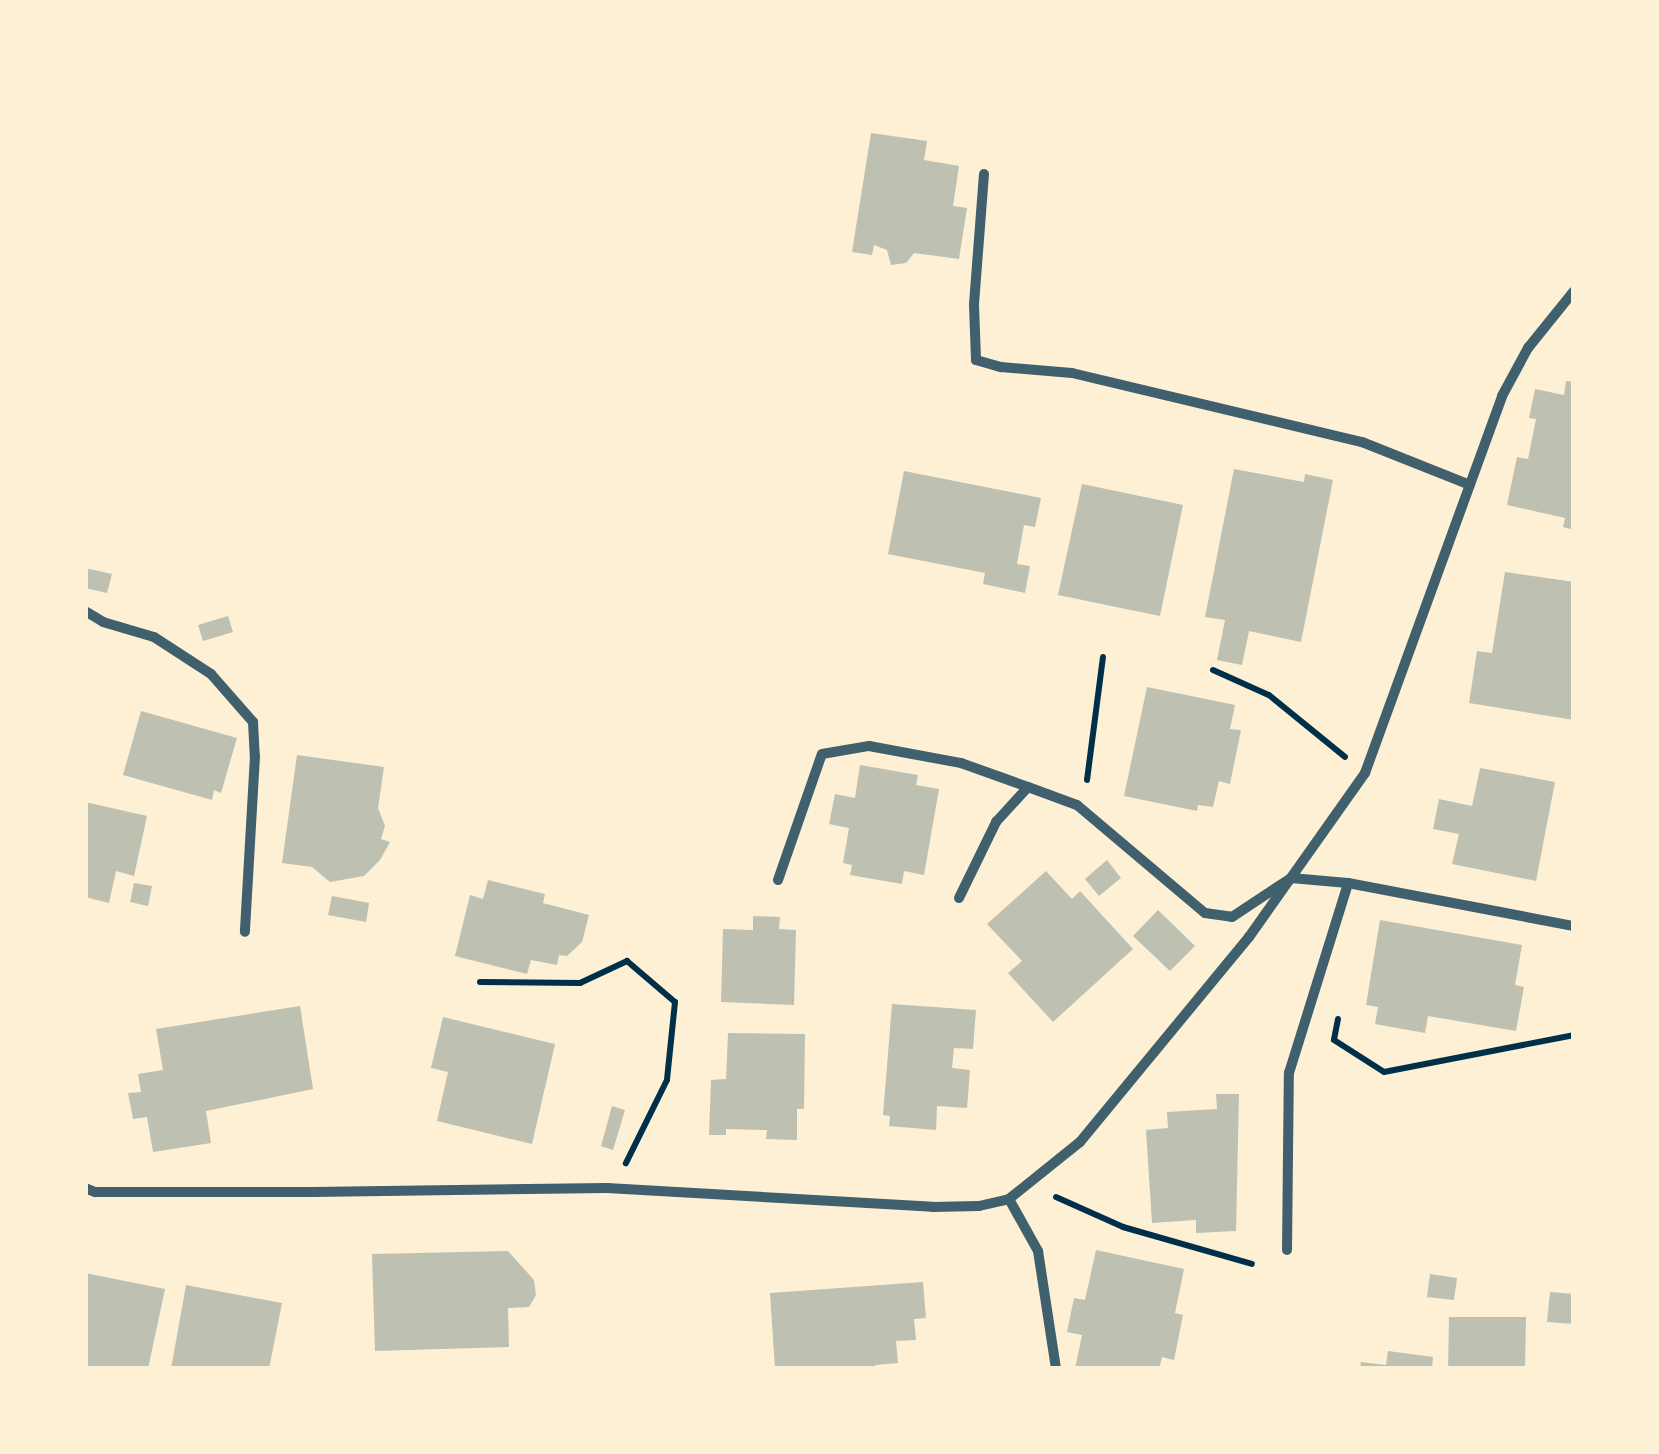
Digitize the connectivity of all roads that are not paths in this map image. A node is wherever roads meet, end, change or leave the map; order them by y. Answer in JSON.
{"nodes":[{"id":1,"x":984,"y":174,"type":"dead end"},
{"id":2,"x":1574,"y":291,"type":"edge"},
{"id":3,"x":1470,"y":484,"type":"junction"},
{"id":4,"x":85,"y":611,"type":"edge"},
{"id":5,"x":1028,"y":786,"type":"junction"},
{"id":6,"x":1291,"y":878,"type":"junction"},
{"id":7,"x":778,"y":880,"type":"dead end"},
{"id":8,"x":1348,"y":882,"type":"junction"},
{"id":9,"x":959,"y":898,"type":"dead end"},
{"id":10,"x":1574,"y":926,"type":"edge"},
{"id":11,"x":244,"y":932,"type":"dead end"},
{"id":12,"x":88,"y":1191,"type":"edge"},
{"id":13,"x":1009,"y":1198,"type":"junction"},
{"id":14,"x":1286,"y":1250,"type":"dead end"},
{"id":15,"x":1056,"y":1369,"type":"edge"}],
"edges":[{"from":1,"to":3,"type":"street"},
{"from":2,"to":3,"type":"street"},
{"from":3,"to":6,"type":"street"},
{"from":4,"to":11,"type":"street"},
{"from":5,"to":6,"type":"street"},
{"from":5,"to":7,"type":"street"},
{"from":5,"to":9,"type":"street"},
{"from":6,"to":8,"type":"street"},
{"from":6,"to":13,"type":"street"},
{"from":8,"to":10,"type":"street"},
{"from":8,"to":14,"type":"street"},
{"from":12,"to":13,"type":"street"},
{"from":13,"to":15,"type":"street"}]}
